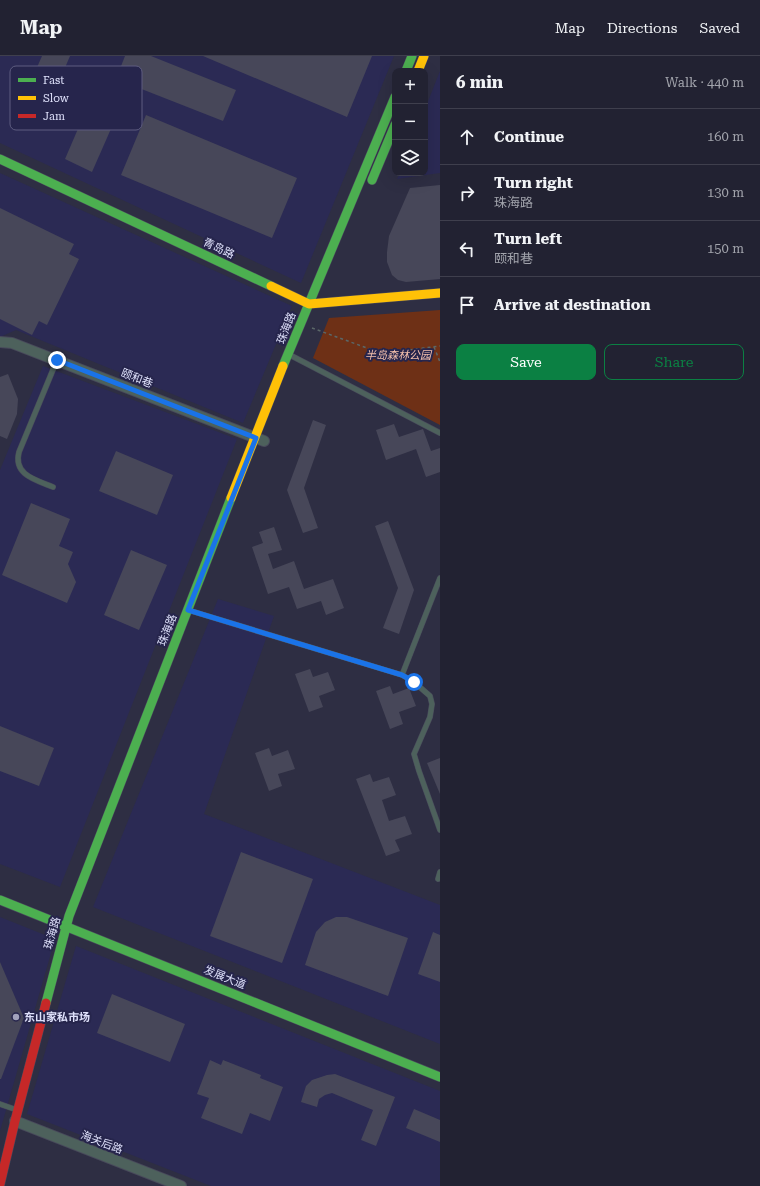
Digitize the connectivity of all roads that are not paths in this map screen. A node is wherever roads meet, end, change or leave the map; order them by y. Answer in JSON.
{"nodes":[{"id":1,"x":412,"y":56,"type":"edge"},
{"id":2,"x":424,"y":56,"type":"edge"},
{"id":3,"x":407,"y":68,"type":"edge"},
{"id":4,"x":419,"y":68,"type":"edge"},
{"id":5,"x":392,"y":104,"type":"edge"},
{"id":6,"x":392,"y":132,"type":"edge"},
{"id":7,"x":0,"y":159,"type":"edge"},
{"id":8,"x":368,"y":189,"type":"dead end"},
{"id":9,"x":440,"y":293,"type":"edge"},
{"id":10,"x":321,"y":299,"type":"junction"},
{"id":11,"x":309,"y":304,"type":"junction"},
{"id":12,"x":315,"y":315,"type":"dead end"},
{"id":13,"x":0,"y":342,"type":"edge"},
{"id":14,"x":295,"y":358,"type":"junction"},
{"id":15,"x":57,"y":360,"type":"junction"},
{"id":16,"x":440,"y":433,"type":"edge"},
{"id":17,"x":262,"y":440,"type":"junction"},
{"id":18,"x":252,"y":469,"type":"dead end"},
{"id":19,"x":53,"y":487,"type":"dead end"},
{"id":20,"x":440,"y":578,"type":"edge"},
{"id":21,"x":191,"y":611,"type":"junction"},
{"id":22,"x":402,"y":675,"type":"junction"},
{"id":23,"x":440,"y":830,"type":"edge"},
{"id":24,"x":440,"y":872,"type":"edge"},
{"id":25,"x":438,"y":879,"type":"dead end"},
{"id":26,"x":0,"y":900,"type":"edge"},
{"id":27,"x":68,"y":927,"type":"junction"},
{"id":28,"x":440,"y":1077,"type":"edge"},
{"id":29,"x":0,"y":1104,"type":"edge"},
{"id":30,"x":18,"y":1111,"type":"junction"},
{"id":31,"x":17,"y":1122,"type":"junction"},
{"id":32,"x":0,"y":1184,"type":"edge"},
{"id":33,"x":4,"y":1186,"type":"edge"},
{"id":34,"x":181,"y":1186,"type":"edge"}],
"edges":[{"from":1,"to":3,"type":"main road"},
{"from":2,"to":4,"type":"main road"},
{"from":5,"to":11,"type":"main road","name":"珠海路"},
{"from":6,"to":8,"type":"main road"},
{"from":7,"to":11,"type":"main road","name":"青岛路"},
{"from":9,"to":10,"type":"main road"},
{"from":10,"to":11,"type":"main road"},
{"from":10,"to":12,"type":"main road"},
{"from":11,"to":14,"type":"main road","name":"珠海路"},
{"from":13,"to":15,"type":"street","name":"颐和巷"},
{"from":14,"to":16,"type":"lane"},
{"from":14,"to":17,"type":"main road","name":"珠海路"},
{"from":15,"to":17,"type":"street","name":"颐和巷"},
{"from":15,"to":19,"type":"lane"},
{"from":17,"to":21,"type":"main road","name":"珠海路"},
{"from":18,"to":21,"type":"main road","name":"珠海路"},
{"from":20,"to":22,"type":"lane"},
{"from":21,"to":22,"type":"lane"},
{"from":21,"to":27,"type":"main road","name":"珠海路"},
{"from":22,"to":23,"type":"lane"},
{"from":24,"to":25,"type":"lane"},
{"from":26,"to":27,"type":"main road","name":"发展大道"},
{"from":27,"to":28,"type":"main road","name":"发展大道"},
{"from":27,"to":30,"type":"main road","name":"珠海路"},
{"from":27,"to":31,"type":"main road","name":"珠海路"},
{"from":29,"to":30,"type":"lane"},
{"from":30,"to":31,"type":"main road","name":"珠海路"},
{"from":31,"to":32,"type":"main road","name":"珠海路"},
{"from":31,"to":33,"type":"main road","name":"珠海路"},
{"from":31,"to":34,"type":"street","name":"海关后路"}]}
